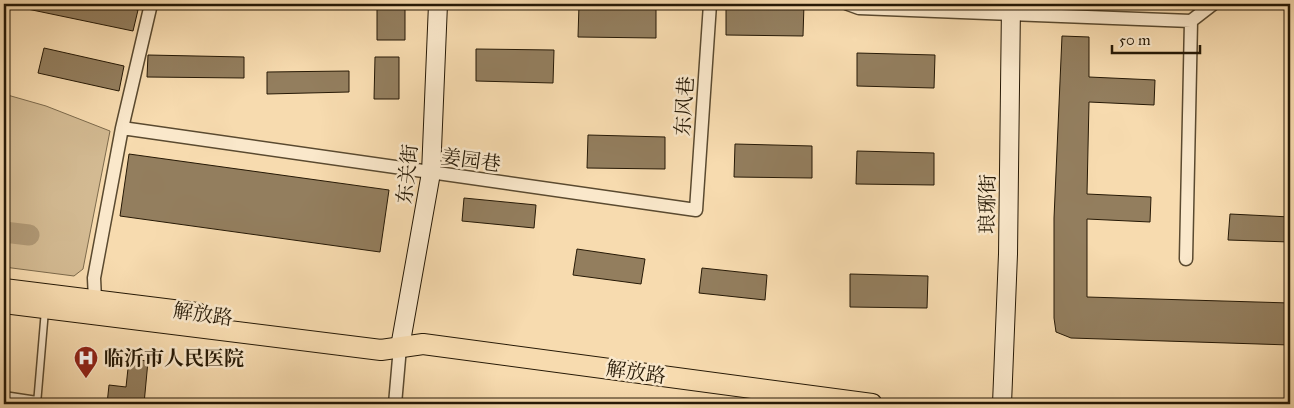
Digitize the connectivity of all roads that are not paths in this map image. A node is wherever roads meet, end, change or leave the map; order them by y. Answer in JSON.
{"nodes":[{"id":1,"x":151,"y":4,"type":"edge"},
{"id":2,"x":438,"y":4,"type":"edge"},
{"id":3,"x":710,"y":4,"type":"edge"},
{"id":4,"x":848,"y":4,"type":"edge"},
{"id":5,"x":1213,"y":4,"type":"edge"},
{"id":6,"x":1011,"y":8,"type":"edge"},
{"id":7,"x":1191,"y":21,"type":"junction"},
{"id":8,"x":122,"y":128,"type":"junction"},
{"id":9,"x":432,"y":173,"type":"junction"},
{"id":10,"x":696,"y":210,"type":"joint"},
{"id":11,"x":1186,"y":259,"type":"dead end"},
{"id":12,"x":4,"y":289,"type":"edge"},
{"id":13,"x":95,"y":300,"type":"junction"},
{"id":14,"x":4,"y":303,"type":"edge"},
{"id":15,"x":45,"y":308,"type":"junction"},
{"id":16,"x":400,"y":347,"type":"junction"},
{"id":17,"x":5,"y":396,"type":"edge"},
{"id":18,"x":37,"y":402,"type":"edge"},
{"id":19,"x":4,"y":404,"type":"edge"},
{"id":20,"x":395,"y":404,"type":"edge"},
{"id":21,"x":775,"y":404,"type":"edge"},
{"id":22,"x":872,"y":404,"type":"edge"},
{"id":23,"x":1002,"y":404,"type":"edge"}],
"edges":[{"from":1,"to":8,"type":"street"},
{"from":2,"to":9,"type":"street","name":"东关街"},
{"from":3,"to":10,"type":"street","name":"东风巷"},
{"from":4,"to":6,"type":"street"},
{"from":5,"to":7,"type":"street"},
{"from":6,"to":7,"type":"street"},
{"from":6,"to":23,"type":"street","name":"琅琊街"},
{"from":7,"to":11,"type":"street"},
{"from":8,"to":9,"type":"street","name":"姜园巷"},
{"from":8,"to":13,"type":"street"},
{"from":9,"to":10,"type":"street","name":"姜园巷"},
{"from":9,"to":16,"type":"street","name":"东关街"},
{"from":12,"to":13,"type":"main road","name":"解放路"},
{"from":13,"to":16,"type":"main road","name":"解放路"},
{"from":14,"to":15,"type":"main road","name":"解放路"},
{"from":15,"to":16,"type":"main road","name":"解放路"},
{"from":15,"to":18,"type":"lane"},
{"from":16,"to":20,"type":"street"},
{"from":16,"to":21,"type":"main road","name":"解放路"},
{"from":16,"to":22,"type":"main road","name":"解放路"},
{"from":17,"to":18,"type":"lane"},
{"from":17,"to":19,"type":"lane"}]}
